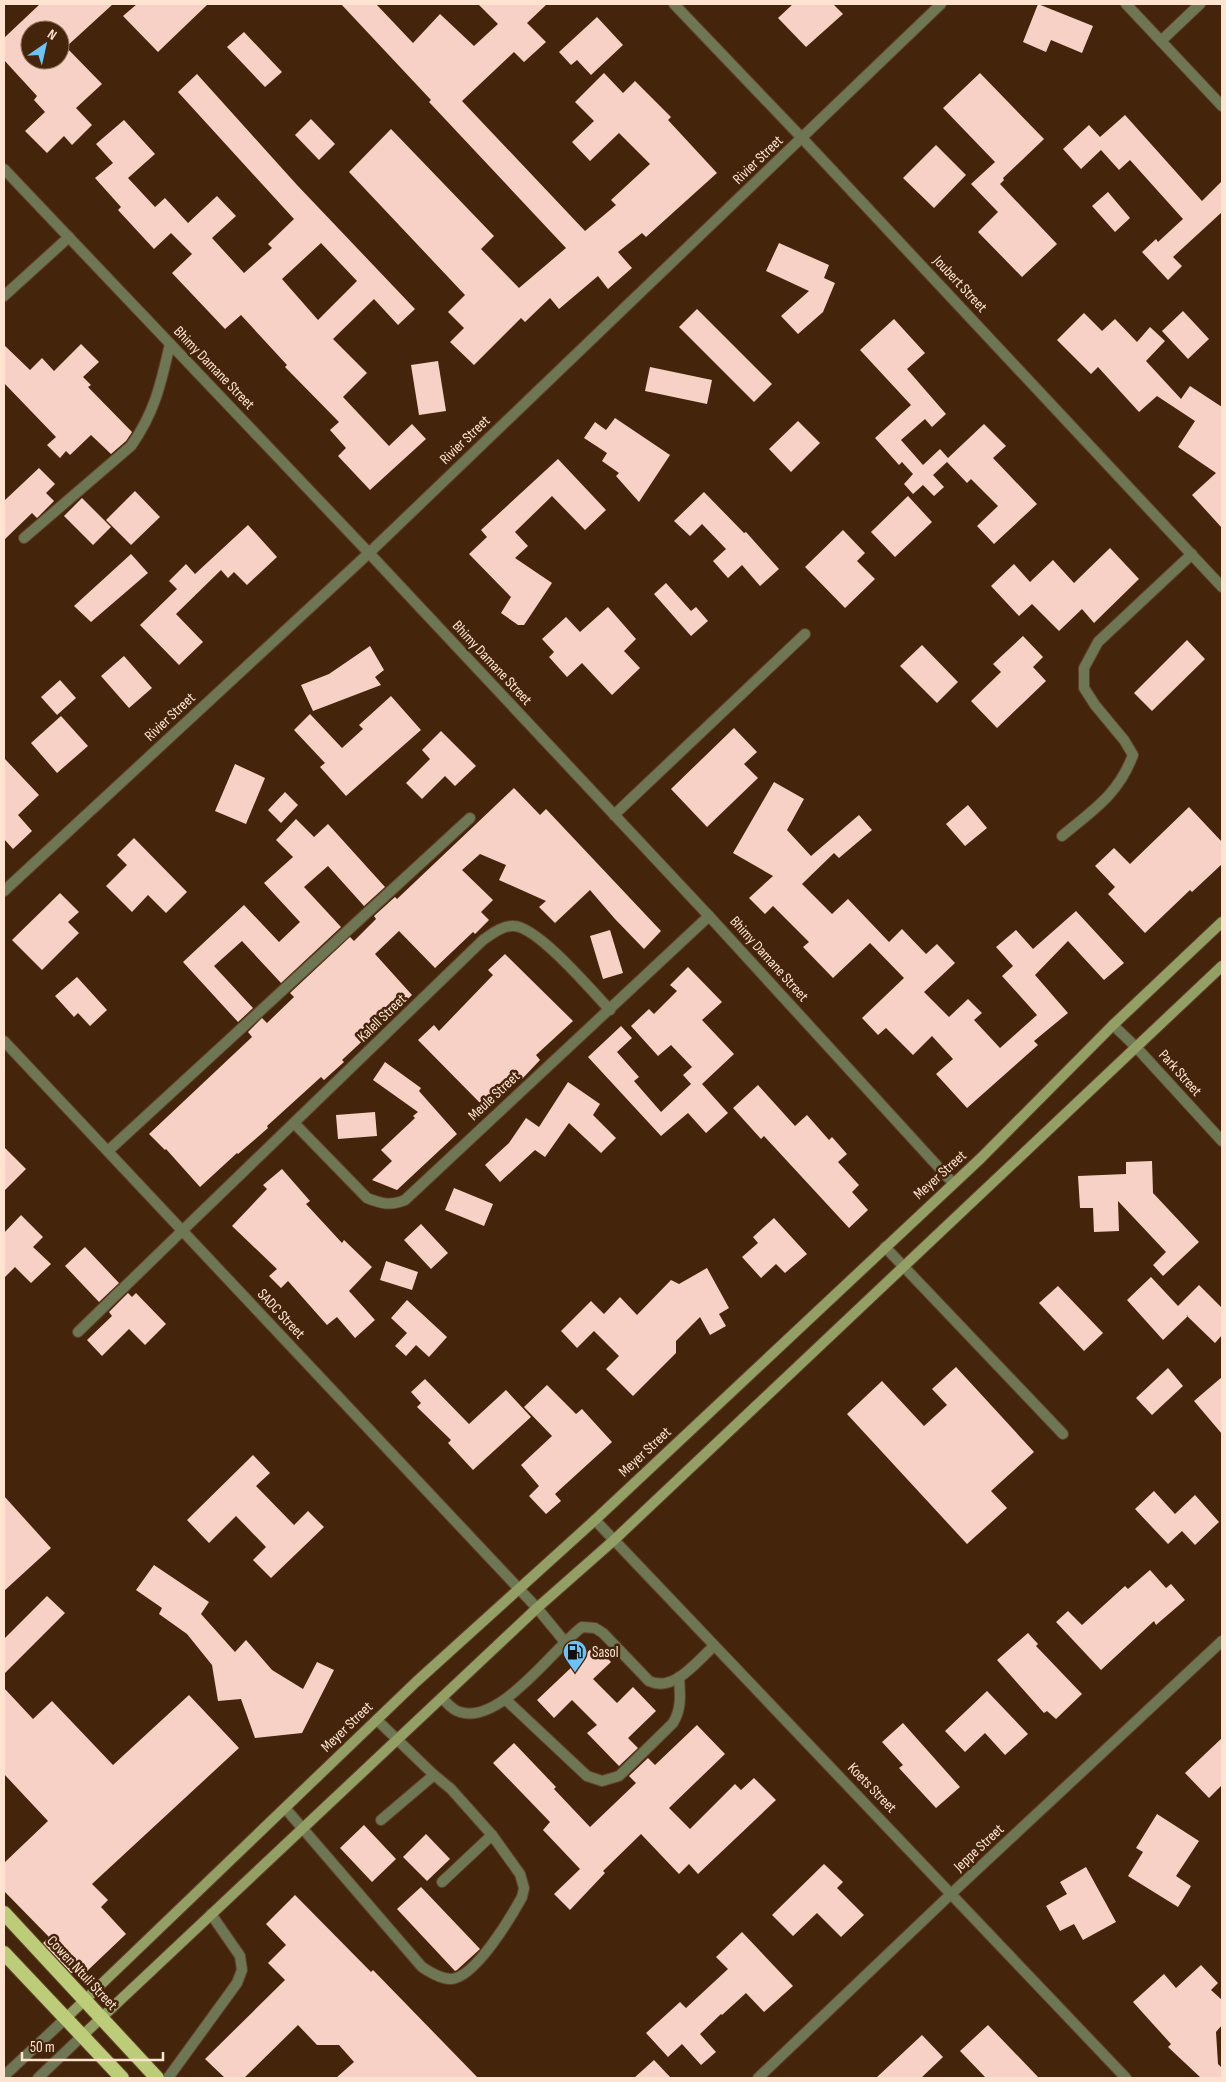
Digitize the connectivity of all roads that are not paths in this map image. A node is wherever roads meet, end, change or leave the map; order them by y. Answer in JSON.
{"nodes":[{"id":1,"x":674,"y":4,"type":"edge"},
{"id":2,"x":941,"y":4,"type":"edge"},
{"id":3,"x":1126,"y":4,"type":"edge"},
{"id":4,"x":1200,"y":4,"type":"edge"},
{"id":5,"x":1161,"y":41,"type":"junction"},
{"id":6,"x":1222,"y":106,"type":"edge"},
{"id":7,"x":802,"y":138,"type":"junction"},
{"id":8,"x":4,"y":169,"type":"edge"},
{"id":9,"x":69,"y":237,"type":"junction"},
{"id":10,"x":4,"y":296,"type":"edge"},
{"id":11,"x":170,"y":344,"type":"junction"},
{"id":12,"x":24,"y":538,"type":"dead end"},
{"id":13,"x":369,"y":553,"type":"junction"},
{"id":14,"x":1192,"y":554,"type":"junction"},
{"id":15,"x":1222,"y":587,"type":"edge"},
{"id":16,"x":805,"y":634,"type":"dead end"},
{"id":17,"x":614,"y":815,"type":"junction"},
{"id":18,"x":470,"y":818,"type":"dead end"},
{"id":19,"x":1062,"y":836,"type":"dead end"},
{"id":20,"x":4,"y":890,"type":"edge"},
{"id":21,"x":709,"y":916,"type":"junction"},
{"id":22,"x":1222,"y":922,"type":"edge"},
{"id":23,"x":1222,"y":966,"type":"edge"},
{"id":24,"x":610,"y":1010,"type":"junction"},
{"id":25,"x":1113,"y":1025,"type":"junction"},
{"id":26,"x":4,"y":1041,"type":"edge"},
{"id":27,"x":1136,"y":1047,"type":"junction"},
{"id":28,"x":294,"y":1123,"type":"junction"},
{"id":29,"x":1222,"y":1141,"type":"edge"},
{"id":30,"x":108,"y":1151,"type":"junction"},
{"id":31,"x":953,"y":1183,"type":"junction"},
{"id":32,"x":182,"y":1230,"type":"junction"},
{"id":33,"x":885,"y":1247,"type":"junction"},
{"id":34,"x":903,"y":1267,"type":"junction"},
{"id":35,"x":78,"y":1332,"type":"dead end"},
{"id":36,"x":1063,"y":1434,"type":"dead end"},
{"id":37,"x":595,"y":1520,"type":"junction"},
{"id":38,"x":613,"y":1541,"type":"junction"},
{"id":39,"x":518,"y":1590,"type":"junction"},
{"id":40,"x":537,"y":1608,"type":"junction"},
{"id":41,"x":1222,"y":1641,"type":"edge"},
{"id":42,"x":565,"y":1642,"type":"junction"},
{"id":43,"x":714,"y":1646,"type":"junction"},
{"id":44,"x":679,"y":1677,"type":"junction"},
{"id":45,"x":442,"y":1698,"type":"junction"},
{"id":46,"x":506,"y":1700,"type":"junction"},
{"id":47,"x":377,"y":1720,"type":"junction"},
{"id":48,"x":398,"y":1740,"type":"junction"},
{"id":49,"x":434,"y":1775,"type":"junction"},
{"id":50,"x":284,"y":1808,"type":"junction"},
{"id":51,"x":381,"y":1820,"type":"dead end"},
{"id":52,"x":302,"y":1829,"type":"junction"},
{"id":53,"x":492,"y":1835,"type":"junction"},
{"id":54,"x":442,"y":1882,"type":"dead end"},
{"id":55,"x":952,"y":1894,"type":"junction"},
{"id":56,"x":4,"y":1913,"type":"edge"},
{"id":57,"x":211,"y":1914,"type":"junction"},
{"id":58,"x":4,"y":1953,"type":"edge"},
{"id":59,"x":84,"y":2000,"type":"junction"},
{"id":60,"x":101,"y":2018,"type":"junction"},
{"id":61,"x":65,"y":2019,"type":"junction"},
{"id":62,"x":82,"y":2036,"type":"junction"},
{"id":63,"x":4,"y":2076,"type":"edge"},
{"id":64,"x":38,"y":2078,"type":"edge"},
{"id":65,"x":122,"y":2078,"type":"edge"},
{"id":66,"x":157,"y":2078,"type":"edge"},
{"id":67,"x":168,"y":2078,"type":"edge"},
{"id":68,"x":758,"y":2078,"type":"edge"},
{"id":69,"x":1126,"y":2078,"type":"edge"}],
"edges":[{"from":1,"to":7,"type":"street","name":"Joubert Street"},
{"from":2,"to":7,"type":"street","name":"Rivier Street"},
{"from":3,"to":5,"type":"street"},
{"from":4,"to":5,"type":"street"},
{"from":5,"to":6,"type":"street"},
{"from":7,"to":13,"type":"street","name":"Rivier Street"},
{"from":7,"to":14,"type":"street","name":"Joubert Street"},
{"from":8,"to":9,"type":"street","name":"Bhimy Damane Street"},
{"from":9,"to":10,"type":"street"},
{"from":9,"to":11,"type":"street","name":"Bhimy Damane Street"},
{"from":11,"to":12,"type":"street"},
{"from":11,"to":13,"type":"street","name":"Bhimy Damane Street"},
{"from":13,"to":17,"type":"street","name":"Bhimy Damane Street"},
{"from":13,"to":20,"type":"street","name":"Rivier Street"},
{"from":14,"to":15,"type":"street","name":"Joubert Street"},
{"from":14,"to":19,"type":"street"},
{"from":16,"to":17,"type":"street"},
{"from":17,"to":21,"type":"street","name":"Bhimy Damane Street"},
{"from":18,"to":30,"type":"street"},
{"from":21,"to":24,"type":"street","name":"Meule Street"},
{"from":21,"to":31,"type":"street","name":"Bhimy Damane Street"},
{"from":22,"to":25,"type":"main road","name":"Meyer Street"},
{"from":23,"to":27,"type":"main road"},
{"from":24,"to":28,"type":"street","name":"Meule Street"},
{"from":24,"to":28,"type":"street","name":"Kalell Street"},
{"from":25,"to":27,"type":"street","name":"Park Street"},
{"from":25,"to":31,"type":"main road","name":"Meyer Street"},
{"from":26,"to":30,"type":"street","name":"SADC Street"},
{"from":27,"to":29,"type":"street","name":"Park Street"},
{"from":27,"to":34,"type":"main road"},
{"from":28,"to":32,"type":"street","name":"Kalell Street"},
{"from":30,"to":32,"type":"street","name":"SADC Street"},
{"from":31,"to":33,"type":"main road","name":"Meyer Street"},
{"from":32,"to":35,"type":"street","name":"Kalell Street"},
{"from":32,"to":39,"type":"street","name":"SADC Street"},
{"from":33,"to":34,"type":"street"},
{"from":33,"to":37,"type":"main road","name":"Meyer Street"},
{"from":34,"to":36,"type":"street"},
{"from":34,"to":38,"type":"main road"},
{"from":37,"to":38,"type":"street","name":"Koets Street"},
{"from":37,"to":39,"type":"main road","name":"Meyer Street"},
{"from":38,"to":40,"type":"main road"},
{"from":38,"to":43,"type":"street","name":"Koets Street"},
{"from":39,"to":40,"type":"street","name":"SADC Street"},
{"from":39,"to":47,"type":"main road","name":"Meyer Street"},
{"from":40,"to":42,"type":"street","name":"SADC Street"},
{"from":40,"to":45,"type":"main road"},
{"from":41,"to":55,"type":"street","name":"Jeppe Street"},
{"from":42,"to":44,"type":"street"},
{"from":42,"to":46,"type":"street"},
{"from":43,"to":44,"type":"street"},
{"from":43,"to":55,"type":"street","name":"Koets Street"},
{"from":44,"to":46,"type":"street"},
{"from":45,"to":46,"type":"street"},
{"from":45,"to":48,"type":"main road"},
{"from":47,"to":48,"type":"street"},
{"from":47,"to":50,"type":"main road","name":"Meyer Street"},
{"from":48,"to":49,"type":"street"},
{"from":48,"to":52,"type":"main road"},
{"from":49,"to":51,"type":"street"},
{"from":49,"to":53,"type":"street"},
{"from":50,"to":52,"type":"street"},
{"from":50,"to":59,"type":"main road","name":"Meyer Street"},
{"from":52,"to":53,"type":"street"},
{"from":52,"to":57,"type":"main road"},
{"from":53,"to":54,"type":"street"},
{"from":55,"to":68,"type":"street","name":"Jeppe Street"},
{"from":55,"to":69,"type":"street","name":"Koets Street"},
{"from":56,"to":59,"type":"highway","name":"Cowen Ntuli Street"},
{"from":57,"to":60,"type":"main road"},
{"from":57,"to":67,"type":"street"},
{"from":58,"to":61,"type":"highway"},
{"from":59,"to":60,"type":"highway","name":"Cowen Ntuli Street"},
{"from":59,"to":61,"type":"main road","name":"Meyer Street"},
{"from":60,"to":62,"type":"main road"},
{"from":60,"to":66,"type":"highway","name":"Cowen Ntuli Street"},
{"from":61,"to":62,"type":"highway"},
{"from":61,"to":63,"type":"street"},
{"from":62,"to":64,"type":"street"},
{"from":62,"to":65,"type":"highway"}]}
